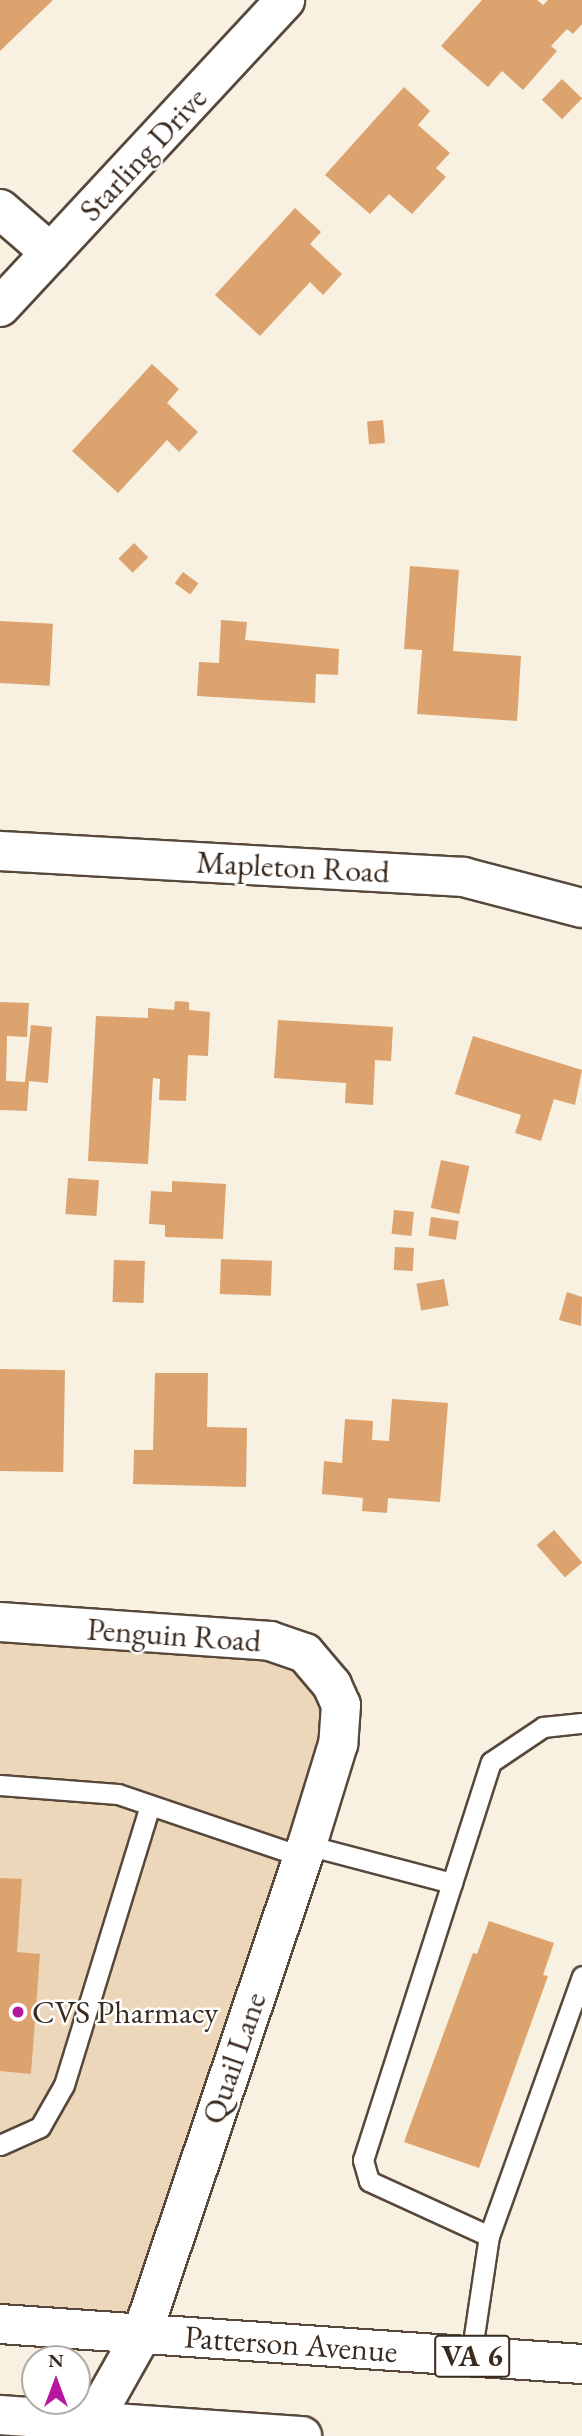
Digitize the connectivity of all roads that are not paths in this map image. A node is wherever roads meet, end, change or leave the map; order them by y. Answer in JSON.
{"nodes":[{"id":1,"x":285,"y":0,"type":"edge"},
{"id":2,"x":0,"y":209,"type":"edge"},
{"id":3,"x":51,"y":253,"type":"junction"},
{"id":4,"x":0,"y":307,"type":"edge"},
{"id":5,"x":0,"y":851,"type":"edge"},
{"id":6,"x":582,"y":908,"type":"edge"},
{"id":7,"x":0,"y":1622,"type":"edge"},
{"id":8,"x":332,"y":1685,"type":"joint"},
{"id":9,"x":582,"y":1723,"type":"edge"},
{"id":10,"x":0,"y":1785,"type":"edge"},
{"id":11,"x":150,"y":1806,"type":"junction"},
{"id":12,"x":305,"y":1851,"type":"junction"},
{"id":13,"x":452,"y":1882,"type":"junction"},
{"id":14,"x":582,"y":1976,"type":"edge"},
{"id":15,"x":0,"y":2145,"type":"edge"},
{"id":16,"x":489,"y":2236,"type":"junction"},
{"id":17,"x":0,"y":2324,"type":"edge"},
{"id":18,"x":142,"y":2334,"type":"junction"},
{"id":19,"x":471,"y":2356,"type":"junction"},
{"id":20,"x":582,"y":2364,"type":"edge"},
{"id":21,"x":0,"y":2415,"type":"edge"},
{"id":22,"x":92,"y":2429,"type":"edge"},
{"id":23,"x":302,"y":2436,"type":"edge"}],
"edges":[{"from":1,"to":3,"type":"street","name":"Starling Drive"},
{"from":2,"to":3,"type":"street"},
{"from":3,"to":4,"type":"street","name":"Starling Drive"},
{"from":5,"to":6,"type":"street","name":"Mapleton Road"},
{"from":7,"to":8,"type":"street","name":"Penguin Road"},
{"from":8,"to":12,"type":"street","name":"Quail Lane"},
{"from":9,"to":13,"type":"lane"},
{"from":10,"to":11,"type":"lane"},
{"from":11,"to":12,"type":"lane"},
{"from":11,"to":15,"type":"lane"},
{"from":12,"to":13,"type":"lane"},
{"from":12,"to":18,"type":"street","name":"Quail Lane"},
{"from":13,"to":16,"type":"lane"},
{"from":14,"to":16,"type":"lane"},
{"from":16,"to":19,"type":"lane"},
{"from":17,"to":18,"type":"street","name":"Patterson Avenue","number":"VA 6"},
{"from":18,"to":19,"type":"street","name":"Patterson Avenue","number":"VA 6"},
{"from":18,"to":22,"type":"street","name":"Quail Lane"},
{"from":19,"to":20,"type":"street","name":"Patterson Avenue","number":"VA 6"},
{"from":21,"to":22,"type":"street"},
{"from":22,"to":23,"type":"street"}]}
